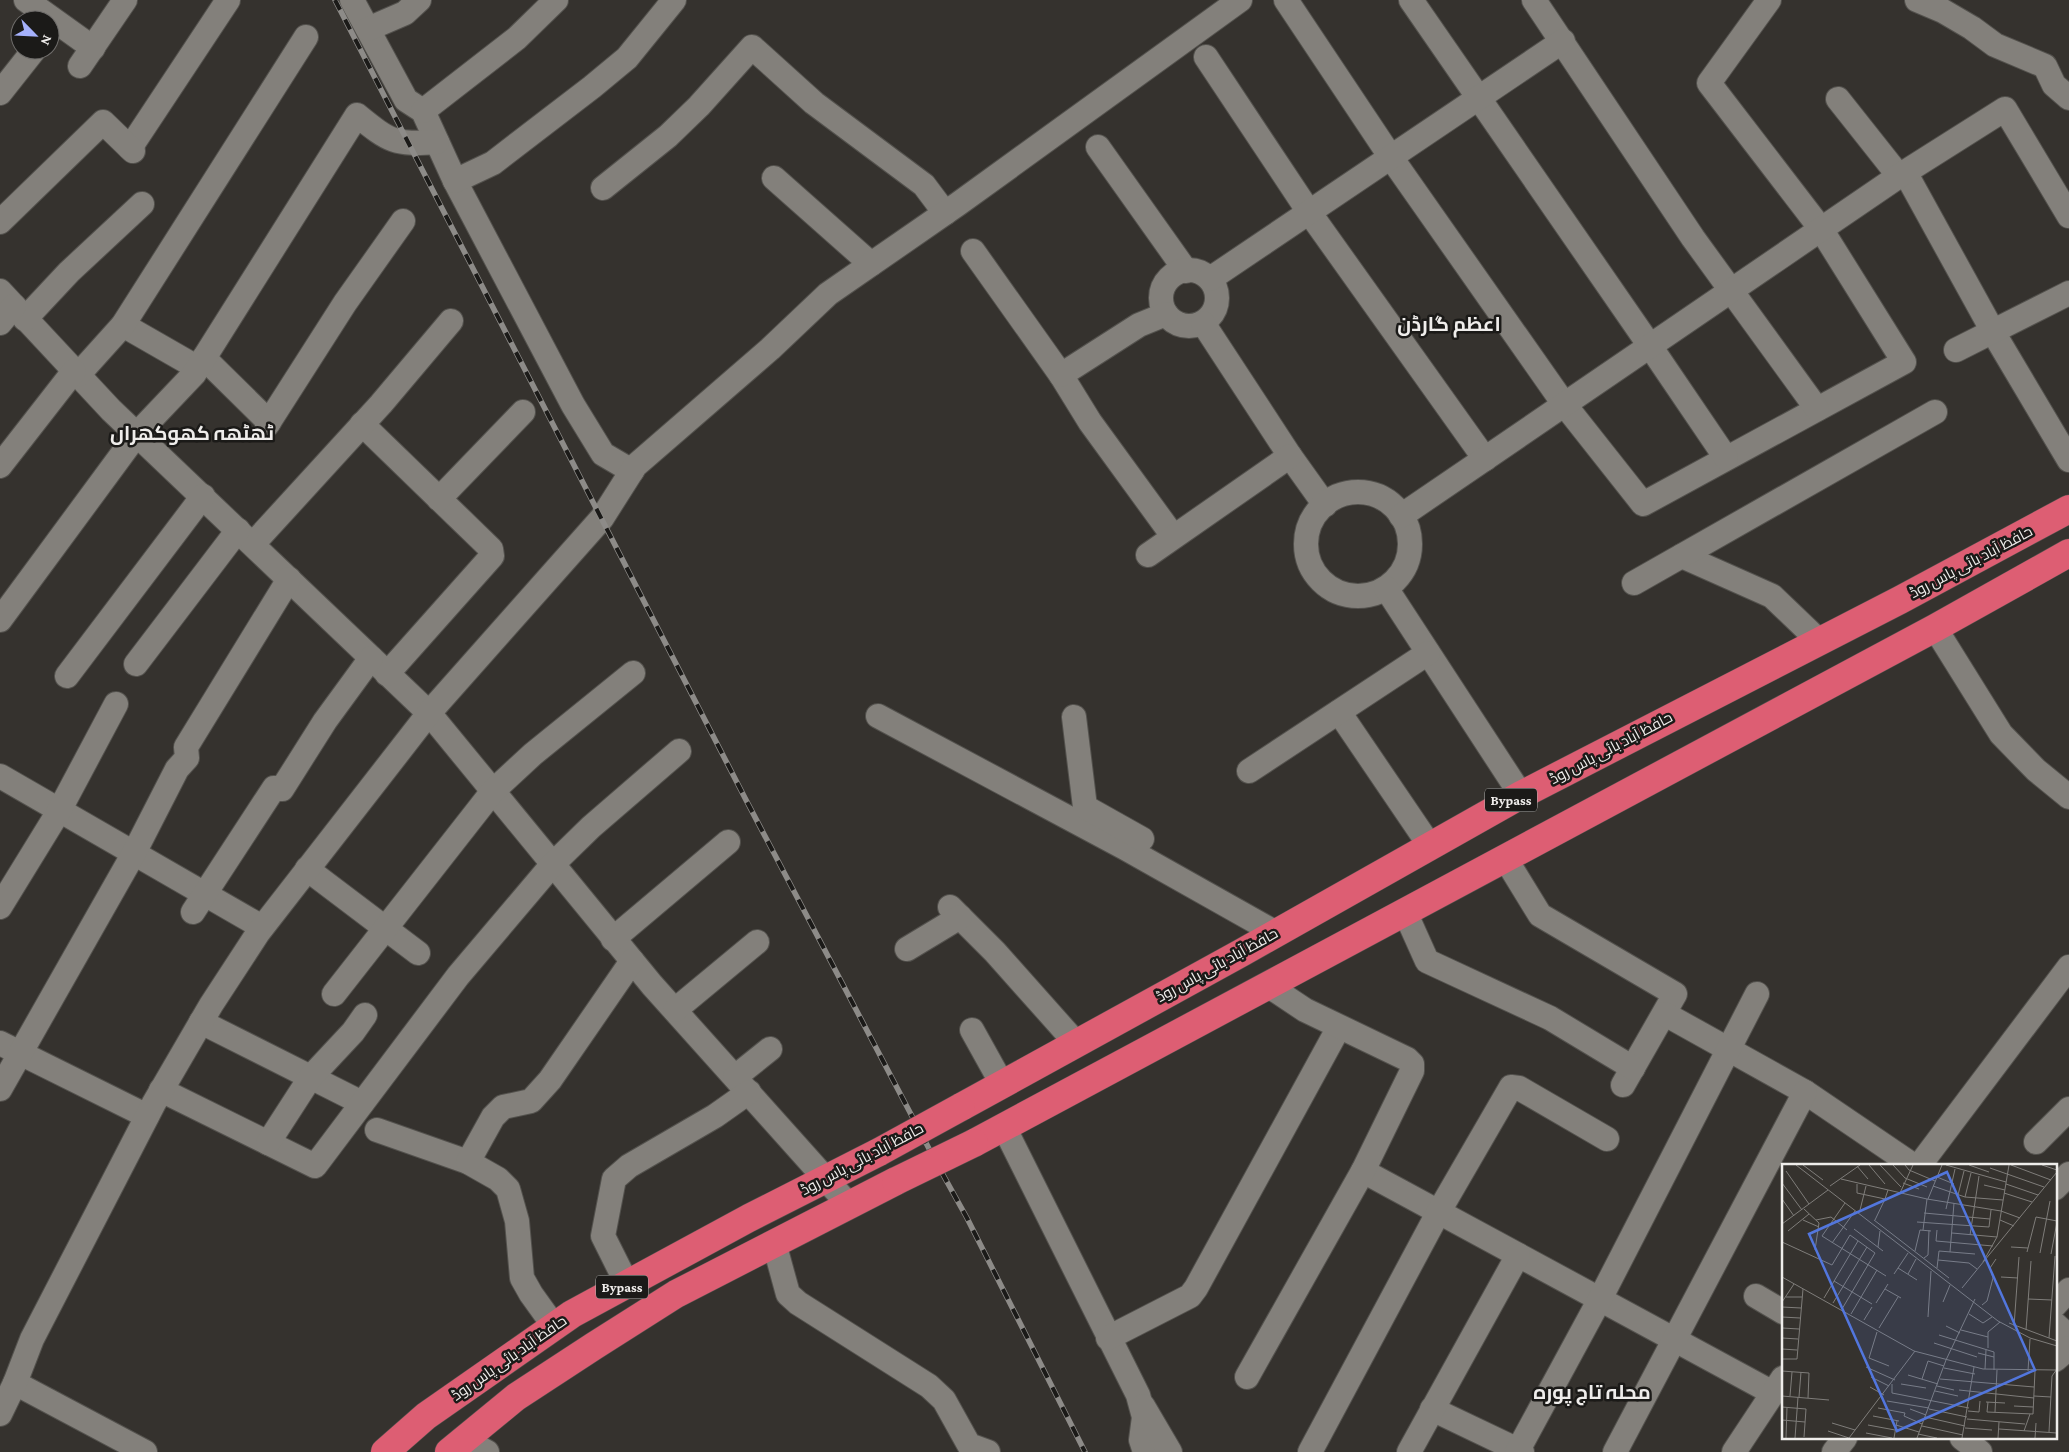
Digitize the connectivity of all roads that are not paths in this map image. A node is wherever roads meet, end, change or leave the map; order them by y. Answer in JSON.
{"nodes":[{"id":1,"x":26,"y":0,"type":"edge"},
{"id":2,"x":125,"y":0,"type":"edge"},
{"id":3,"x":228,"y":0,"type":"edge"},
{"id":4,"x":352,"y":0,"type":"edge"},
{"id":5,"x":419,"y":0,"type":"edge"},
{"id":6,"x":556,"y":0,"type":"edge"},
{"id":7,"x":674,"y":0,"type":"edge"},
{"id":8,"x":1240,"y":0,"type":"edge"},
{"id":9,"x":1286,"y":0,"type":"edge"},
{"id":10,"x":1411,"y":0,"type":"edge"},
{"id":11,"x":1534,"y":0,"type":"edge"},
{"id":12,"x":1769,"y":0,"type":"edge"},
{"id":13,"x":1917,"y":0,"type":"edge"},
{"id":14,"x":36,"y":10,"type":"edge"},
{"id":15,"x":368,"y":29,"type":"junction"},
{"id":16,"x":60,"y":33,"type":"edge"},
{"id":17,"x":306,"y":37,"type":"dead end"},
{"id":18,"x":1563,"y":41,"type":"junction"},
{"id":19,"x":1206,"y":57,"type":"dead end"},
{"id":20,"x":26,"y":60,"type":"edge"},
{"id":21,"x":0,"y":93,"type":"edge"},
{"id":22,"x":1477,"y":98,"type":"junction"},
{"id":23,"x":2069,"y":98,"type":"edge"},
{"id":24,"x":1838,"y":99,"type":"dead end"},
{"id":25,"x":423,"y":111,"type":"junction"},
{"id":26,"x":437,"y":142,"type":"junction"},
{"id":27,"x":1098,"y":147,"type":"dead end"},
{"id":28,"x":1390,"y":156,"type":"junction"},
{"id":29,"x":1902,"y":174,"type":"junction"},
{"id":30,"x":774,"y":178,"type":"dead end"},
{"id":31,"x":455,"y":182,"type":"junction"},
{"id":32,"x":603,"y":188,"type":"dead end"},
{"id":33,"x":142,"y":204,"type":"dead end"},
{"id":34,"x":1309,"y":212,"type":"junction"},
{"id":35,"x":945,"y":213,"type":"junction"},
{"id":36,"x":2069,"y":216,"type":"edge"},
{"id":37,"x":403,"y":221,"type":"dead end"},
{"id":38,"x":0,"y":222,"type":"edge"},
{"id":39,"x":1821,"y":229,"type":"junction"},
{"id":40,"x":973,"y":251,"type":"dead end"},
{"id":41,"x":871,"y":264,"type":"junction"},
{"id":42,"x":1186,"y":271,"type":"junction"},
{"id":43,"x":1210,"y":279,"type":"junction"},
{"id":44,"x":1731,"y":290,"type":"junction"},
{"id":45,"x":2069,"y":293,"type":"edge"},
{"id":46,"x":10,"y":310,"type":"edge"},
{"id":47,"x":1166,"y":314,"type":"junction"},
{"id":48,"x":452,"y":321,"type":"dead end"},
{"id":49,"x":1203,"y":323,"type":"junction"},
{"id":50,"x":123,"y":325,"type":"junction"},
{"id":51,"x":1993,"y":332,"type":"junction"},
{"id":52,"x":1650,"y":346,"type":"junction"},
{"id":53,"x":1956,"y":350,"type":"dead end"},
{"id":54,"x":201,"y":363,"type":"junction"},
{"id":55,"x":76,"y":373,"type":"junction"},
{"id":56,"x":1061,"y":376,"type":"junction"},
{"id":57,"x":1564,"y":404,"type":"junction"},
{"id":58,"x":1817,"y":409,"type":"junction"},
{"id":59,"x":523,"y":412,"type":"dead end"},
{"id":60,"x":1935,"y":412,"type":"dead end"},
{"id":61,"x":362,"y":424,"type":"junction"},
{"id":62,"x":136,"y":434,"type":"junction"},
{"id":63,"x":1290,"y":456,"type":"junction"},
{"id":64,"x":1726,"y":458,"type":"junction"},
{"id":65,"x":1485,"y":459,"type":"junction"},
{"id":66,"x":2069,"y":460,"type":"edge"},
{"id":67,"x":0,"y":466,"type":"edge"},
{"id":68,"x":632,"y":471,"type":"junction"},
{"id":69,"x":203,"y":496,"type":"junction"},
{"id":70,"x":438,"y":499,"type":"junction"},
{"id":71,"x":1325,"y":504,"type":"junction"},
{"id":72,"x":2069,"y":509,"type":"edge"},
{"id":73,"x":1402,"y":516,"type":"junction"},
{"id":74,"x":1173,"y":536,"type":"junction"},
{"id":75,"x":245,"y":537,"type":"junction"},
{"id":76,"x":2069,"y":553,"type":"edge"},
{"id":77,"x":1148,"y":554,"type":"dead end"},
{"id":78,"x":1682,"y":556,"type":"junction"},
{"id":79,"x":289,"y":579,"type":"junction"},
{"id":80,"x":1634,"y":583,"type":"dead end"},
{"id":81,"x":1386,"y":588,"type":"junction"},
{"id":82,"x":0,"y":620,"type":"edge"},
{"id":83,"x":1935,"y":628,"type":"junction"},
{"id":84,"x":1819,"y":641,"type":"junction"},
{"id":85,"x":1428,"y":653,"type":"junction"},
{"id":86,"x":136,"y":664,"type":"dead end"},
{"id":87,"x":379,"y":666,"type":"junction"},
{"id":88,"x":633,"y":673,"type":"dead end"},
{"id":89,"x":67,"y":676,"type":"dead end"},
{"id":90,"x":116,"y":704,"type":"dead end"},
{"id":91,"x":1339,"y":712,"type":"junction"},
{"id":92,"x":429,"y":714,"type":"junction"},
{"id":93,"x":878,"y":716,"type":"dead end"},
{"id":94,"x":1074,"y":718,"type":"dead end"},
{"id":95,"x":679,"y":751,"type":"dead end"},
{"id":96,"x":1249,"y":771,"type":"dead end"},
{"id":97,"x":0,"y":776,"type":"edge"},
{"id":98,"x":493,"y":790,"type":"junction"},
{"id":99,"x":1521,"y":795,"type":"junction"},
{"id":100,"x":2069,"y":797,"type":"edge"},
{"id":101,"x":59,"y":811,"type":"junction"},
{"id":102,"x":728,"y":842,"type":"dead end"},
{"id":103,"x":1430,"y":846,"type":"junction"},
{"id":104,"x":134,"y":853,"type":"junction"},
{"id":105,"x":1505,"y":858,"type":"junction"},
{"id":106,"x":552,"y":865,"type":"junction"},
{"id":107,"x":307,"y":869,"type":"junction"},
{"id":108,"x":199,"y":903,"type":"junction"},
{"id":109,"x":0,"y":907,"type":"edge"},
{"id":110,"x":1405,"y":912,"type":"junction"},
{"id":111,"x":262,"y":927,"type":"junction"},
{"id":112,"x":385,"y":928,"type":"junction"},
{"id":113,"x":1284,"y":928,"type":"junction"},
{"id":114,"x":613,"y":939,"type":"junction"},
{"id":115,"x":757,"y":942,"type":"dead end"},
{"id":116,"x":907,"y":949,"type":"dead end"},
{"id":117,"x":418,"y":953,"type":"dead end"},
{"id":118,"x":632,"y":961,"type":"junction"},
{"id":119,"x":2069,"y":967,"type":"edge"},
{"id":120,"x":1269,"y":986,"type":"junction"},
{"id":121,"x":334,"y":994,"type":"dead end"},
{"id":122,"x":1757,"y":994,"type":"dead end"},
{"id":123,"x":675,"y":1010,"type":"junction"},
{"id":124,"x":1665,"y":1014,"type":"junction"},
{"id":125,"x":366,"y":1016,"type":"dead end"},
{"id":126,"x":202,"y":1022,"type":"junction"},
{"id":127,"x":1339,"y":1026,"type":"junction"},
{"id":128,"x":972,"y":1030,"type":"dead end"},
{"id":129,"x":1076,"y":1043,"type":"junction"},
{"id":130,"x":10,"y":1048,"type":"edge"},
{"id":131,"x":770,"y":1049,"type":"dead end"},
{"id":132,"x":1729,"y":1050,"type":"junction"},
{"id":133,"x":310,"y":1078,"type":"junction"},
{"id":134,"x":1002,"y":1084,"type":"junction"},
{"id":135,"x":742,"y":1085,"type":"junction"},
{"id":136,"x":0,"y":1089,"type":"edge"},
{"id":137,"x":162,"y":1090,"type":"junction"},
{"id":138,"x":1805,"y":1092,"type":"junction"},
{"id":139,"x":362,"y":1103,"type":"junction"},
{"id":140,"x":2069,"y":1109,"type":"edge"},
{"id":141,"x":147,"y":1116,"type":"junction"},
{"id":142,"x":1004,"y":1129,"type":"junction"},
{"id":143,"x":377,"y":1130,"type":"dead end"},
{"id":144,"x":1607,"y":1139,"type":"dead end"},
{"id":145,"x":2036,"y":1142,"type":"dead end"},
{"id":146,"x":268,"y":1143,"type":"junction"},
{"id":147,"x":468,"y":1162,"type":"junction"},
{"id":148,"x":1911,"y":1164,"type":"edge"},
{"id":149,"x":1921,"y":1164,"type":"edge"},
{"id":150,"x":1363,"y":1171,"type":"junction"},
{"id":151,"x":2069,"y":1174,"type":"edge"},
{"id":152,"x":825,"y":1179,"type":"junction"},
{"id":153,"x":2056,"y":1187,"type":"edge"},
{"id":154,"x":849,"y":1205,"type":"junction"},
{"id":155,"x":1438,"y":1212,"type":"junction"},
{"id":156,"x":774,"y":1243,"type":"junction"},
{"id":157,"x":1518,"y":1255,"type":"junction"},
{"id":158,"x":627,"y":1284,"type":"junction"},
{"id":159,"x":2069,"y":1290,"type":"edge"},
{"id":160,"x":1756,"y":1296,"type":"dead end"},
{"id":161,"x":1600,"y":1300,"type":"junction"},
{"id":162,"x":2056,"y":1303,"type":"edge"},
{"id":163,"x":1782,"y":1311,"type":"edge"},
{"id":164,"x":2056,"y":1325,"type":"edge"},
{"id":165,"x":554,"y":1326,"type":"junction"},
{"id":166,"x":2069,"y":1337,"type":"edge"},
{"id":167,"x":1108,"y":1338,"type":"junction"},
{"id":168,"x":1674,"y":1340,"type":"junction"},
{"id":169,"x":2069,"y":1348,"type":"edge"},
{"id":170,"x":2056,"y":1359,"type":"edge"},
{"id":171,"x":1247,"y":1377,"type":"dead end"},
{"id":172,"x":15,"y":1383,"type":"junction"},
{"id":173,"x":1778,"y":1386,"type":"edge"},
{"id":174,"x":1138,"y":1395,"type":"junction"},
{"id":175,"x":1432,"y":1409,"type":"junction"},
{"id":176,"x":0,"y":1414,"type":"edge"},
{"id":177,"x":1843,"y":1440,"type":"edge"},
{"id":178,"x":1959,"y":1440,"type":"edge"},
{"id":179,"x":1964,"y":1440,"type":"edge"},
{"id":180,"x":456,"y":1446,"type":"edge"},
{"id":181,"x":1519,"y":1451,"type":"edge"},
{"id":182,"x":145,"y":1452,"type":"edge"},
{"id":183,"x":385,"y":1452,"type":"edge"},
{"id":184,"x":487,"y":1452,"type":"edge"},
{"id":185,"x":988,"y":1452,"type":"edge"},
{"id":186,"x":1145,"y":1452,"type":"edge"},
{"id":187,"x":1170,"y":1452,"type":"edge"},
{"id":188,"x":1310,"y":1452,"type":"edge"},
{"id":189,"x":1409,"y":1452,"type":"edge"},
{"id":190,"x":1615,"y":1452,"type":"edge"},
{"id":191,"x":1734,"y":1452,"type":"edge"},
{"id":192,"x":1834,"y":1452,"type":"edge"},
{"id":193,"x":1948,"y":1452,"type":"edge"},
{"id":194,"x":1980,"y":1452,"type":"edge"}],
"edges":[{"from":1,"to":14,"type":"street"},
{"from":2,"to":16,"type":"street"},
{"from":3,"to":38,"type":"street"},
{"from":4,"to":15,"type":"street"},
{"from":5,"to":15,"type":"street"},
{"from":6,"to":25,"type":"street"},
{"from":7,"to":31,"type":"street"},
{"from":8,"to":35,"type":"street"},
{"from":9,"to":28,"type":"street"},
{"from":10,"to":22,"type":"street"},
{"from":11,"to":18,"type":"street"},
{"from":12,"to":39,"type":"street"},
{"from":13,"to":23,"type":"street"},
{"from":15,"to":25,"type":"street"},
{"from":17,"to":50,"type":"street"},
{"from":18,"to":22,"type":"street"},
{"from":18,"to":44,"type":"street"},
{"from":19,"to":34,"type":"street"},
{"from":20,"to":21,"type":"street"},
{"from":22,"to":28,"type":"street"},
{"from":22,"to":52,"type":"street"},
{"from":24,"to":29,"type":"street"},
{"from":25,"to":26,"type":"street"},
{"from":26,"to":31,"type":"street"},
{"from":26,"to":54,"type":"street"},
{"from":27,"to":42,"type":"street"},
{"from":28,"to":34,"type":"street"},
{"from":28,"to":57,"type":"street"},
{"from":29,"to":36,"type":"street"},
{"from":29,"to":39,"type":"street"},
{"from":29,"to":51,"type":"street"},
{"from":30,"to":41,"type":"street"},
{"from":31,"to":68,"type":"street"},
{"from":32,"to":35,"type":"street"},
{"from":33,"to":46,"type":"street"},
{"from":34,"to":43,"type":"street"},
{"from":34,"to":65,"type":"street"},
{"from":35,"to":41,"type":"street"},
{"from":37,"to":54,"type":"street"},
{"from":39,"to":44,"type":"street"},
{"from":39,"to":58,"type":"street"},
{"from":40,"to":56,"type":"street"},
{"from":41,"to":68,"type":"street"},
{"from":42,"to":43,"type":"street"},
{"from":42,"to":47,"type":"street"},
{"from":43,"to":49,"type":"street"},
{"from":44,"to":52,"type":"street"},
{"from":44,"to":58,"type":"street"},
{"from":45,"to":51,"type":"street"},
{"from":46,"to":55,"type":"street"},
{"from":47,"to":49,"type":"street"},
{"from":47,"to":56,"type":"street"},
{"from":48,"to":61,"type":"street"},
{"from":49,"to":63,"type":"street"},
{"from":50,"to":54,"type":"street"},
{"from":50,"to":55,"type":"street"},
{"from":51,"to":53,"type":"street"},
{"from":51,"to":66,"type":"street"},
{"from":52,"to":57,"type":"street"},
{"from":52,"to":64,"type":"street"},
{"from":54,"to":62,"type":"street"},
{"from":55,"to":62,"type":"street"},
{"from":55,"to":67,"type":"street"},
{"from":56,"to":74,"type":"street"},
{"from":57,"to":64,"type":"street"},
{"from":57,"to":65,"type":"street"},
{"from":58,"to":64,"type":"street"},
{"from":59,"to":70,"type":"street"},
{"from":60,"to":78,"type":"street"},
{"from":61,"to":70,"type":"street"},
{"from":61,"to":75,"type":"street"},
{"from":62,"to":69,"type":"street"},
{"from":62,"to":82,"type":"street"},
{"from":63,"to":71,"type":"street"},
{"from":63,"to":74,"type":"street"},
{"from":65,"to":73,"type":"street"},
{"from":68,"to":92,"type":"street"},
{"from":69,"to":75,"type":"street"},
{"from":69,"to":89,"type":"street"},
{"from":70,"to":87,"type":"street"},
{"from":71,"to":73,"type":"street"},
{"from":71,"to":81,"type":"street"},
{"from":72,"to":84,"type":"highway","name":"حافظ آباد بائی پاس روڈ","number":"Bypass"},
{"from":73,"to":81,"type":"street"},
{"from":74,"to":77,"type":"street"},
{"from":75,"to":79,"type":"street"},
{"from":75,"to":86,"type":"street"},
{"from":76,"to":83,"type":"highway","number":"Bypass"},
{"from":78,"to":80,"type":"street"},
{"from":78,"to":84,"type":"street"},
{"from":79,"to":87,"type":"street"},
{"from":79,"to":104,"type":"street"},
{"from":81,"to":85,"type":"street"},
{"from":83,"to":100,"type":"street"},
{"from":83,"to":105,"type":"highway","number":"Bypass"},
{"from":84,"to":99,"type":"highway","name":"حافظ آباد بائی پاس روڈ","number":"Bypass"},
{"from":85,"to":91,"type":"street"},
{"from":85,"to":99,"type":"street"},
{"from":87,"to":92,"type":"street"},
{"from":87,"to":108,"type":"street"},
{"from":88,"to":98,"type":"street"},
{"from":90,"to":101,"type":"street"},
{"from":91,"to":96,"type":"street"},
{"from":91,"to":103,"type":"street"},
{"from":92,"to":98,"type":"street"},
{"from":92,"to":107,"type":"street"},
{"from":93,"to":113,"type":"street"},
{"from":94,"to":113,"type":"street"},
{"from":95,"to":106,"type":"street"},
{"from":97,"to":101,"type":"street"},
{"from":98,"to":106,"type":"street"},
{"from":98,"to":112,"type":"street"},
{"from":99,"to":103,"type":"highway","name":"حافظ آباد بائی پاس روڈ","number":"Bypass"},
{"from":101,"to":104,"type":"street"},
{"from":101,"to":109,"type":"street"},
{"from":102,"to":114,"type":"street"},
{"from":103,"to":113,"type":"highway","name":"حافظ آباد بائی پاس روڈ","number":"Bypass"},
{"from":104,"to":108,"type":"street"},
{"from":104,"to":130,"type":"street"},
{"from":105,"to":110,"type":"highway","number":"Bypass"},
{"from":105,"to":124,"type":"street"},
{"from":106,"to":114,"type":"street"},
{"from":106,"to":139,"type":"street"},
{"from":107,"to":111,"type":"street"},
{"from":107,"to":112,"type":"street"},
{"from":108,"to":111,"type":"street"},
{"from":110,"to":120,"type":"highway","number":"Bypass"},
{"from":110,"to":124,"type":"street"},
{"from":111,"to":126,"type":"street"},
{"from":112,"to":117,"type":"street"},
{"from":112,"to":121,"type":"street"},
{"from":113,"to":129,"type":"highway","name":"حافظ آباد بائی پاس روڈ","number":"Bypass"},
{"from":114,"to":118,"type":"street"},
{"from":115,"to":123,"type":"street"},
{"from":116,"to":129,"type":"street"},
{"from":118,"to":123,"type":"street"},
{"from":118,"to":147,"type":"street"},
{"from":119,"to":149,"type":"street"},
{"from":120,"to":127,"type":"street"},
{"from":120,"to":142,"type":"highway","number":"Bypass"},
{"from":122,"to":132,"type":"street"},
{"from":123,"to":135,"type":"street"},
{"from":124,"to":132,"type":"street"},
{"from":125,"to":133,"type":"street"},
{"from":126,"to":133,"type":"street"},
{"from":126,"to":137,"type":"street"},
{"from":127,"to":150,"type":"street"},
{"from":127,"to":167,"type":"street"},
{"from":128,"to":134,"type":"street"},
{"from":129,"to":134,"type":"highway","name":"حافظ آباد بائی پاس روڈ","number":"Bypass"},
{"from":130,"to":136,"type":"street"},
{"from":130,"to":141,"type":"street"},
{"from":131,"to":135,"type":"street"},
{"from":132,"to":138,"type":"street"},
{"from":132,"to":161,"type":"street"},
{"from":133,"to":139,"type":"street"},
{"from":133,"to":146,"type":"street"},
{"from":134,"to":152,"type":"highway","name":"حافظ آباد بائی پاس روڈ","number":"Bypass","bridge":true},
{"from":135,"to":152,"type":"street"},
{"from":135,"to":158,"type":"street"},
{"from":137,"to":141,"type":"street"},
{"from":137,"to":146,"type":"street"},
{"from":138,"to":148,"type":"street"},
{"from":138,"to":168,"type":"street"},
{"from":139,"to":146,"type":"street"},
{"from":140,"to":145,"type":"street"},
{"from":141,"to":172,"type":"street"},
{"from":142,"to":154,"type":"highway","number":"Bypass","bridge":true},
{"from":142,"to":167,"type":"street"},
{"from":143,"to":147,"type":"street"},
{"from":144,"to":155,"type":"street"},
{"from":147,"to":165,"type":"street"},
{"from":150,"to":155,"type":"street"},
{"from":150,"to":171,"type":"street"},
{"from":151,"to":153,"type":"street"},
{"from":152,"to":154,"type":"street"},
{"from":152,"to":158,"type":"highway","name":"حافظ آباد بائی پاس روڈ","number":"Bypass"},
{"from":154,"to":156,"type":"highway","number":"Bypass"},
{"from":155,"to":157,"type":"street"},
{"from":155,"to":188,"type":"street"},
{"from":156,"to":180,"type":"highway","number":"Bypass"},
{"from":156,"to":185,"type":"street"},
{"from":157,"to":161,"type":"street"},
{"from":157,"to":175,"type":"street"},
{"from":158,"to":165,"type":"highway","name":"حافظ آباد بائی پاس روڈ","number":"Bypass"},
{"from":159,"to":162,"type":"street"},
{"from":160,"to":163,"type":"street"},
{"from":161,"to":168,"type":"street"},
{"from":161,"to":181,"type":"street"},
{"from":164,"to":166,"type":"street"},
{"from":165,"to":183,"type":"highway","name":"حافظ آباد بائی پاس روڈ","number":"Bypass"},
{"from":167,"to":174,"type":"street"},
{"from":168,"to":173,"type":"street"},
{"from":168,"to":190,"type":"street"},
{"from":169,"to":170,"type":"street"},
{"from":172,"to":176,"type":"street"},
{"from":172,"to":182,"type":"street"},
{"from":173,"to":191,"type":"street"},
{"from":174,"to":186,"type":"street"},
{"from":174,"to":187,"type":"street"},
{"from":175,"to":181,"type":"street"},
{"from":175,"to":189,"type":"street"},
{"from":177,"to":192,"type":"street"},
{"from":178,"to":193,"type":"street"},
{"from":179,"to":194,"type":"street"},
{"from":180,"to":184,"type":"street"}]}
